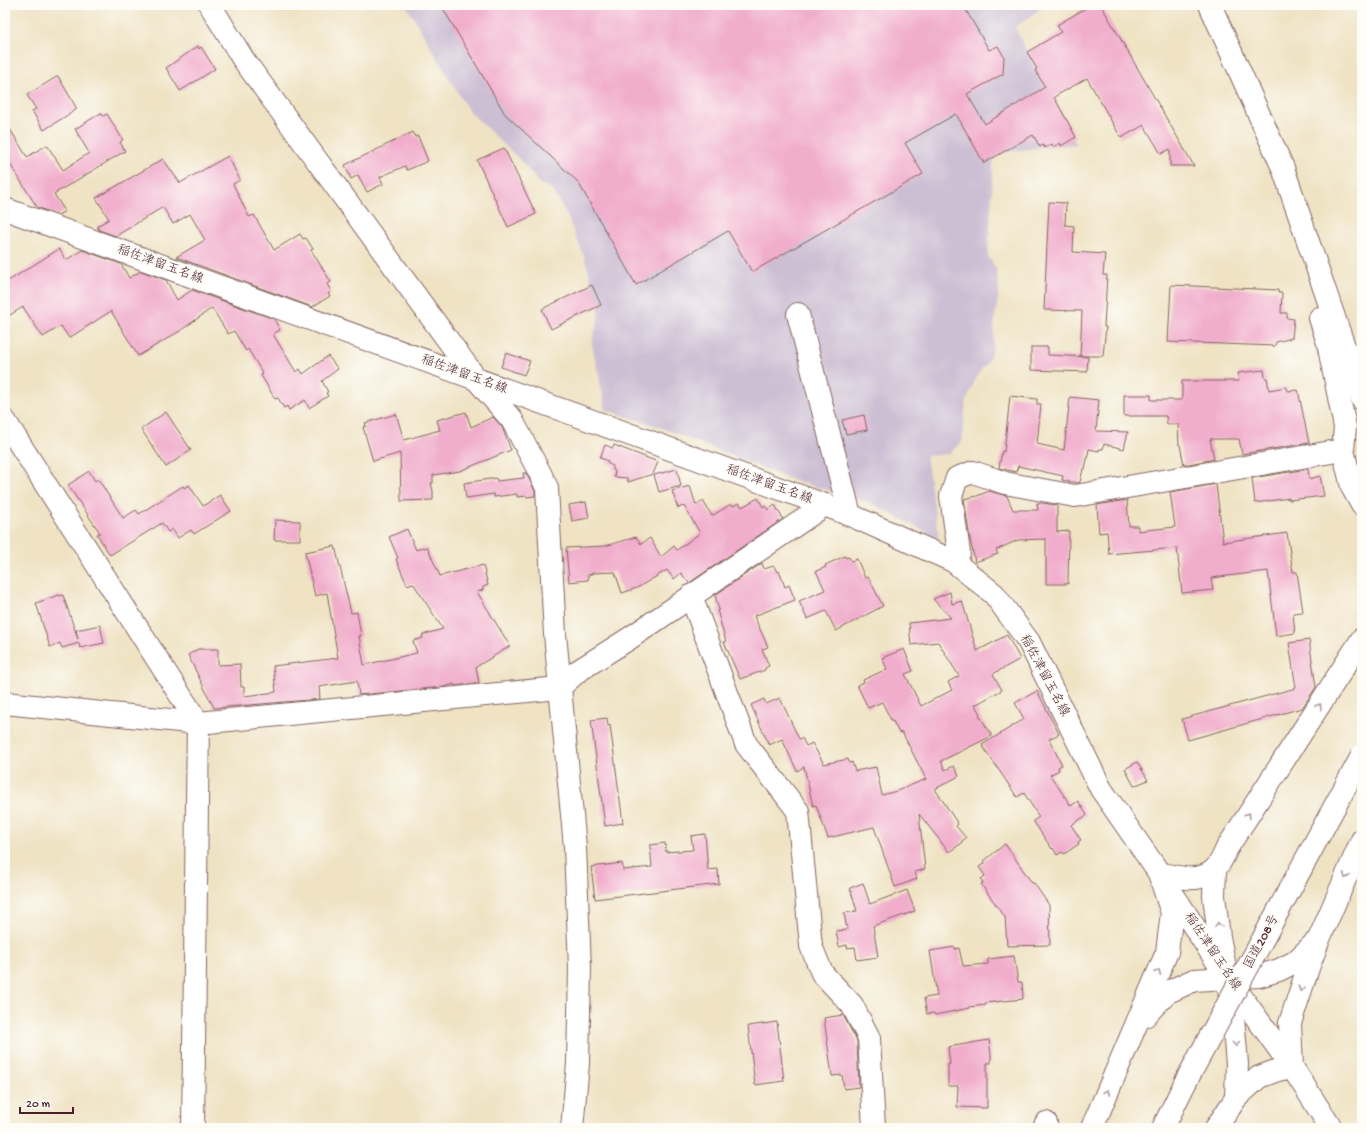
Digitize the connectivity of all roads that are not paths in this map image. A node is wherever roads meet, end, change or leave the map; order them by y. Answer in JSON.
{"nodes":[{"id":1,"x":210,"y":5,"type":"edge"},
{"id":2,"x":1210,"y":5,"type":"edge"},
{"id":3,"x":5,"y":209,"type":"edge"},
{"id":4,"x":1304,"y":228,"type":"junction"},
{"id":5,"x":798,"y":314,"type":"dead end"},
{"id":6,"x":477,"y":380,"type":"junction"},
{"id":7,"x":1362,"y":399,"type":"edge"},
{"id":8,"x":5,"y":421,"type":"edge"},
{"id":9,"x":1343,"y":450,"type":"junction"},
{"id":10,"x":825,"y":505,"type":"junction"},
{"id":11,"x":1362,"y":505,"type":"edge"},
{"id":12,"x":850,"y":514,"type":"junction"},
{"id":13,"x":953,"y":561,"type":"junction"},
{"id":14,"x":691,"y":596,"type":"junction"},
{"id":15,"x":1362,"y":639,"type":"edge"},
{"id":16,"x":559,"y":688,"type":"junction"},
{"id":17,"x":5,"y":703,"type":"edge"},
{"id":18,"x":198,"y":723,"type":"junction"},
{"id":19,"x":1362,"y":756,"type":"edge"},
{"id":20,"x":1362,"y":840,"type":"edge"},
{"id":21,"x":1215,"y":870,"type":"junction"},
{"id":22,"x":1159,"y":873,"type":"junction"},
{"id":23,"x":1319,"y":939,"type":"junction"},
{"id":24,"x":1227,"y":977,"type":"junction"},
{"id":25,"x":1134,"y":1028,"type":"junction"},
{"id":26,"x":1292,"y":1067,"type":"junction"},
{"id":27,"x":1236,"y":1098,"type":"junction"},
{"id":28,"x":193,"y":1128,"type":"edge"},
{"id":29,"x":572,"y":1128,"type":"edge"},
{"id":30,"x":874,"y":1128,"type":"edge"},
{"id":31,"x":1092,"y":1128,"type":"edge"},
{"id":32,"x":1163,"y":1128,"type":"edge"},
{"id":33,"x":1216,"y":1128,"type":"edge"},
{"id":34,"x":1331,"y":1128,"type":"edge"}],
"edges":[{"from":1,"to":6,"type":"main road"},
{"from":2,"to":4,"type":"main road"},
{"from":3,"to":6,"type":"main road","name":"稲佐津留玉名線"},
{"from":4,"to":7,"type":"main road"},
{"from":4,"to":9,"type":"main road"},
{"from":5,"to":12,"type":"main road"},
{"from":6,"to":10,"type":"main road","name":"稲佐津留玉名線"},
{"from":6,"to":16,"type":"main road"},
{"from":8,"to":18,"type":"main road"},
{"from":9,"to":11,"type":"main road"},
{"from":9,"to":13,"type":"main road"},
{"from":10,"to":12,"type":"main road","name":"稲佐津留玉名線"},
{"from":10,"to":14,"type":"main road"},
{"from":12,"to":13,"type":"main road","name":"稲佐津留玉名線"},
{"from":13,"to":22,"type":"main road","name":"稲佐津留玉名線"},
{"from":14,"to":16,"type":"main road"},
{"from":14,"to":30,"type":"main road"},
{"from":21,"to":15,"type":"main road","one_way":true},
{"from":16,"to":18,"type":"main road"},
{"from":16,"to":29,"type":"main road"},
{"from":17,"to":18,"type":"main road"},
{"from":18,"to":28,"type":"main road"},
{"from":19,"to":32,"type":"main road","name":"国道208号","bridge":true},
{"from":20,"to":23,"type":"main road","one_way":true},
{"from":21,"to":22,"type":"main road"},
{"from":24,"to":21,"type":"main road","one_way":true},
{"from":22,"to":24,"type":"main road","name":"稲佐津留玉名線"},
{"from":25,"to":22,"type":"main road","one_way":true},
{"from":23,"to":24,"type":"main road"},
{"from":23,"to":26,"type":"main road","one_way":true},
{"from":24,"to":25,"type":"main road"},
{"from":24,"to":26,"type":"main road","name":"稲佐津留玉名線"},
{"from":24,"to":27,"type":"main road","one_way":true},
{"from":31,"to":25,"type":"main road","one_way":true},
{"from":26,"to":27,"type":"main road"},
{"from":26,"to":34,"type":"main road","name":"稲佐津留玉名線"},
{"from":27,"to":33,"type":"main road"}]}
